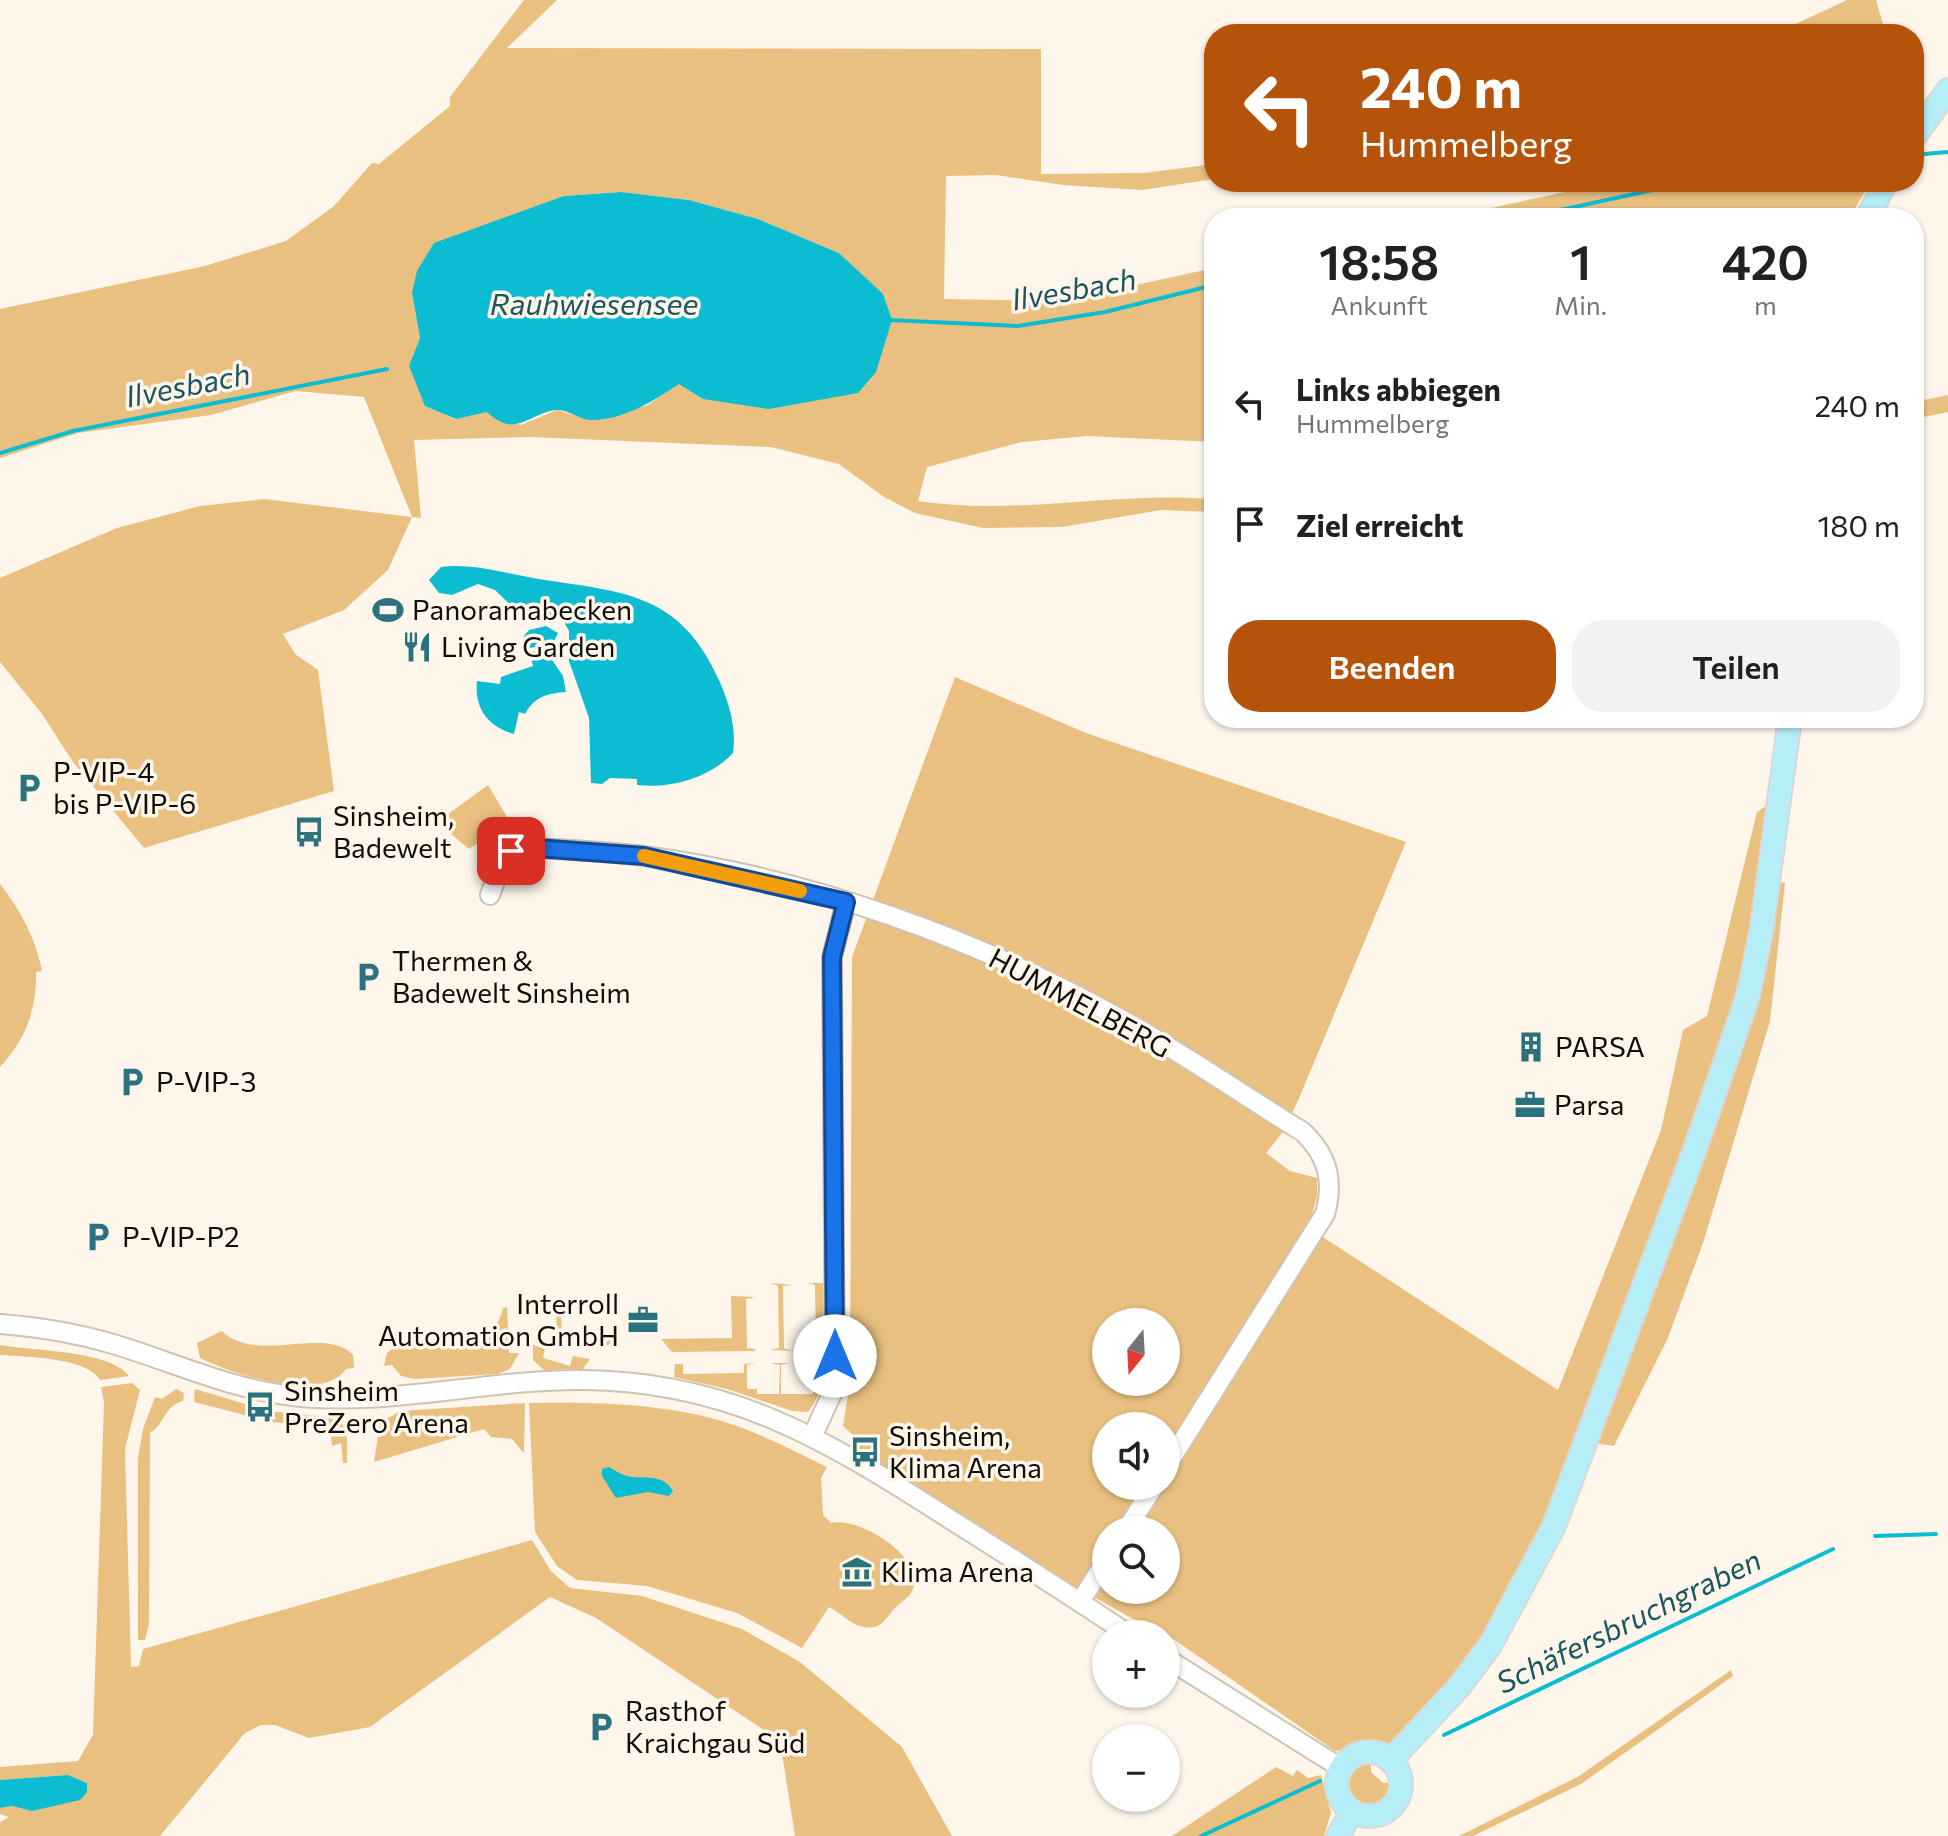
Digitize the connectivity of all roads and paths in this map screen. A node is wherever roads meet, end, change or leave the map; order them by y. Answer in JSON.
{"nodes":[{"id":1,"x":1948,"y":90,"type":"edge"},
{"id":2,"x":1924,"y":123,"type":"edge"},
{"id":3,"x":1789,"y":728,"type":"edge"},
{"id":4,"x":490,"y":895,"type":"dead end"},
{"id":5,"x":846,"y":902,"type":"junction"},
{"id":6,"x":0,"y":1324,"type":"edge"},
{"id":7,"x":813,"y":1435,"type":"junction"},
{"id":8,"x":1180,"y":1445,"type":"edge"},
{"id":9,"x":1092,"y":1583,"type":"edge"},
{"id":10,"x":1080,"y":1602,"type":"junction"},
{"id":11,"x":1107,"y":1620,"type":"edge"},
{"id":12,"x":1180,"y":1667,"type":"edge"},
{"id":13,"x":1390,"y":1761,"type":"junction"},
{"id":14,"x":1341,"y":1768,"type":"junction"},
{"id":15,"x":1352,"y":1811,"type":"junction"},
{"id":16,"x":1338,"y":1836,"type":"edge"}],
"edges":[{"from":1,"to":2,"type":"main road"},
{"from":3,"to":13,"type":"main road"},
{"from":4,"to":5,"type":"street","name":"HUMMELBERG"},
{"from":5,"to":7,"type":"street"},
{"from":5,"to":8,"type":"street","name":"HUMMELBERG"},
{"from":6,"to":7,"type":"street"},
{"from":7,"to":10,"type":"street"},
{"from":9,"to":10,"type":"street"},
{"from":10,"to":11,"type":"street"},
{"from":12,"to":14,"type":"street"},
{"from":13,"to":14,"type":"main road"},
{"from":13,"to":15,"type":"main road"},
{"from":14,"to":15,"type":"main road"},
{"from":15,"to":16,"type":"main road"}]}
